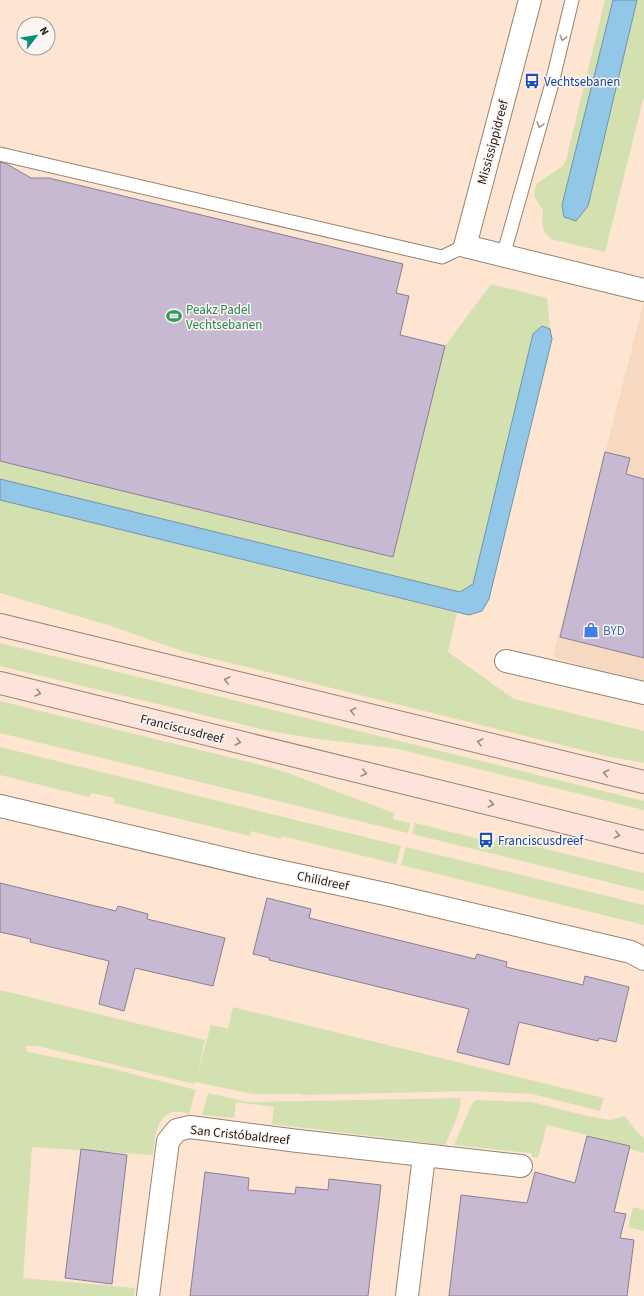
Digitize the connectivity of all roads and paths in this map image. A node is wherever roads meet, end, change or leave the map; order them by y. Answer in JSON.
{"nodes":[{"id":1,"x":530,"y":0,"type":"edge"},
{"id":2,"x":572,"y":0,"type":"edge"},
{"id":3,"x":0,"y":154,"type":"edge"},
{"id":4,"x":465,"y":246,"type":"junction"},
{"id":5,"x":503,"y":256,"type":"junction"},
{"id":6,"x":644,"y":290,"type":"edge"},
{"id":7,"x":0,"y":625,"type":"edge"},
{"id":8,"x":506,"y":661,"type":"dead end"},
{"id":9,"x":0,"y":683,"type":"edge"},
{"id":10,"x":644,"y":693,"type":"edge"},
{"id":11,"x":644,"y":782,"type":"edge"},
{"id":12,"x":0,"y":806,"type":"edge"},
{"id":13,"x":644,"y":842,"type":"edge"},
{"id":14,"x":644,"y":959,"type":"edge"},
{"id":15,"x":424,"y":1156,"type":"junction"},
{"id":16,"x":521,"y":1166,"type":"dead end"},
{"id":17,"x":148,"y":1296,"type":"edge"},
{"id":18,"x":408,"y":1296,"type":"edge"}],
"edges":[{"from":1,"to":4,"type":"street","name":"Mississippidreef"},
{"from":2,"to":5,"type":"lane","one_way":true},
{"from":3,"to":4,"type":"lane"},
{"from":4,"to":5,"type":"street"},
{"from":5,"to":6,"type":"street"},
{"from":11,"to":7,"type":"main road","one_way":true},
{"from":8,"to":10,"type":"street"},
{"from":9,"to":13,"type":"main road","name":"Franciscusdreef","one_way":true},
{"from":12,"to":14,"type":"street","name":"Chilidreef"},
{"from":15,"to":16,"type":"street","name":"San Cristóbaldreef"},
{"from":15,"to":17,"type":"street","name":"San Cristóbaldreef"},
{"from":15,"to":18,"type":"street"}]}
